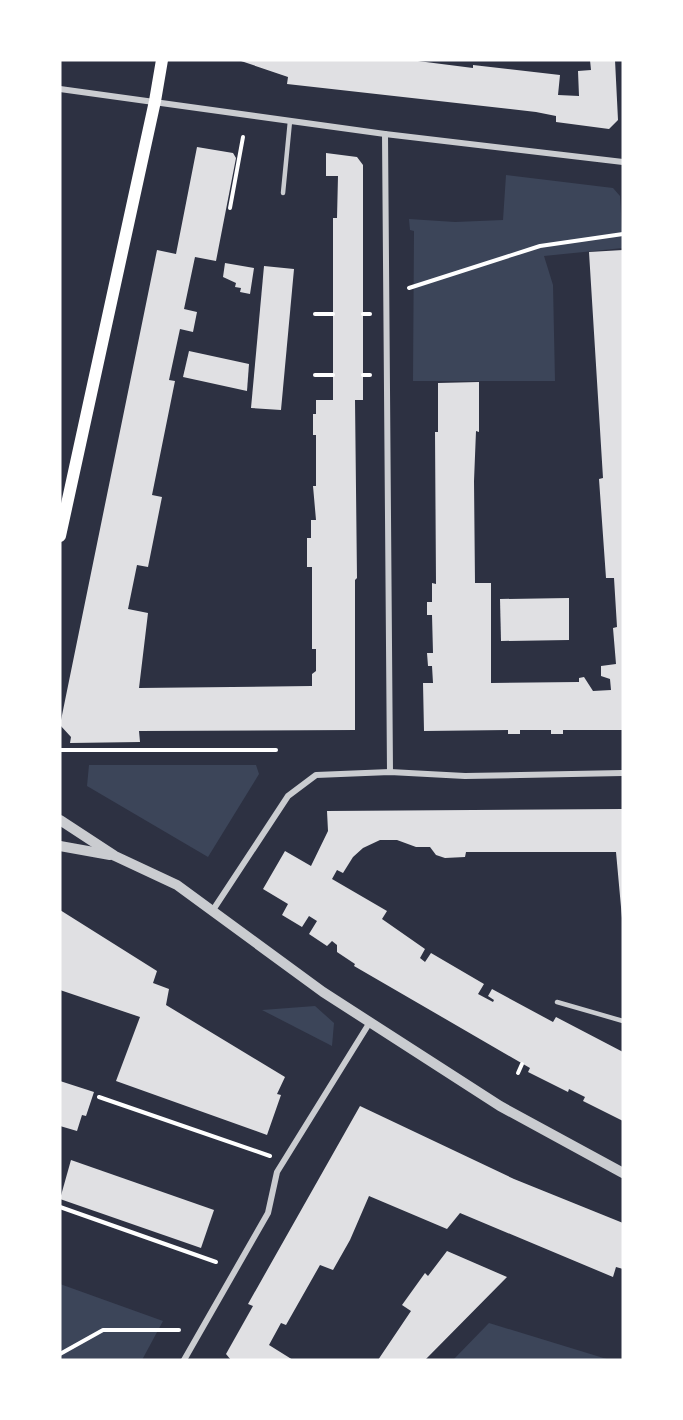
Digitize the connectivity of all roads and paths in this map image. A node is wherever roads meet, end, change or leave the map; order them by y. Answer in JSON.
{"nodes":[{"id":1,"x":162,"y":60,"type":"edge"},
{"id":2,"x":60,"y":89,"type":"edge"},
{"id":3,"x":155,"y":101,"type":"junction"},
{"id":4,"x":290,"y":121,"type":"junction"},
{"id":5,"x":385,"y":134,"type":"junction"},
{"id":6,"x":243,"y":137,"type":"dead end"},
{"id":7,"x":623,"y":162,"type":"edge"},
{"id":8,"x":283,"y":193,"type":"dead end"},
{"id":9,"x":230,"y":208,"type":"dead end"},
{"id":10,"x":623,"y":234,"type":"edge"},
{"id":11,"x":409,"y":288,"type":"dead end"},
{"id":12,"x":315,"y":314,"type":"dead end"},
{"id":13,"x":333,"y":314,"type":"dead end"},
{"id":14,"x":363,"y":314,"type":"dead end"},
{"id":15,"x":370,"y":314,"type":"dead end"},
{"id":16,"x":315,"y":375,"type":"dead end"},
{"id":17,"x":333,"y":375,"type":"dead end"},
{"id":18,"x":363,"y":375,"type":"dead end"},
{"id":19,"x":370,"y":375,"type":"dead end"},
{"id":20,"x":60,"y":536,"type":"edge"},
{"id":21,"x":60,"y":750,"type":"edge"},
{"id":22,"x":276,"y":750,"type":"dead end"},
{"id":23,"x":390,"y":772,"type":"junction"},
{"id":24,"x":623,"y":773,"type":"edge"},
{"id":25,"x":60,"y":820,"type":"edge"},
{"id":26,"x":60,"y":846,"type":"edge"},
{"id":27,"x":115,"y":855,"type":"junction"},
{"id":28,"x":213,"y":910,"type":"junction"},
{"id":29,"x":557,"y":1002,"type":"dead end"},
{"id":30,"x":623,"y":1021,"type":"edge"},
{"id":31,"x":370,"y":1022,"type":"junction"},
{"id":32,"x":522,"y":1064,"type":"dead end"},
{"id":33,"x":518,"y":1073,"type":"dead end"},
{"id":34,"x":99,"y":1097,"type":"dead end"},
{"id":35,"x":274,"y":1157,"type":"dead end"},
{"id":36,"x":623,"y":1173,"type":"edge"},
{"id":37,"x":60,"y":1207,"type":"edge"},
{"id":38,"x":216,"y":1262,"type":"dead end"},
{"id":39,"x":179,"y":1330,"type":"dead end"},
{"id":40,"x":60,"y":1354,"type":"edge"},
{"id":41,"x":184,"y":1360,"type":"edge"}],
"edges":[{"from":1,"to":3,"type":"main road"},
{"from":2,"to":3,"type":"street"},
{"from":3,"to":4,"type":"street"},
{"from":3,"to":20,"type":"main road"},
{"from":4,"to":5,"type":"street"},
{"from":4,"to":8,"type":"lane"},
{"from":5,"to":7,"type":"street"},
{"from":5,"to":23,"type":"street"},
{"from":6,"to":9,"type":"path"},
{"from":10,"to":11,"type":"path"},
{"from":12,"to":13,"type":"path"},
{"from":14,"to":15,"type":"path"},
{"from":16,"to":17,"type":"path"},
{"from":18,"to":19,"type":"path"},
{"from":21,"to":22,"type":"path"},
{"from":23,"to":24,"type":"street"},
{"from":23,"to":28,"type":"street"},
{"from":25,"to":27,"type":"street"},
{"from":26,"to":27,"type":"street"},
{"from":27,"to":28,"type":"street"},
{"from":28,"to":31,"type":"street"},
{"from":29,"to":30,"type":"lane"},
{"from":31,"to":36,"type":"street"},
{"from":31,"to":41,"type":"street"},
{"from":32,"to":33,"type":"path"},
{"from":34,"to":35,"type":"path"},
{"from":37,"to":38,"type":"path"},
{"from":39,"to":40,"type":"path"}]}
